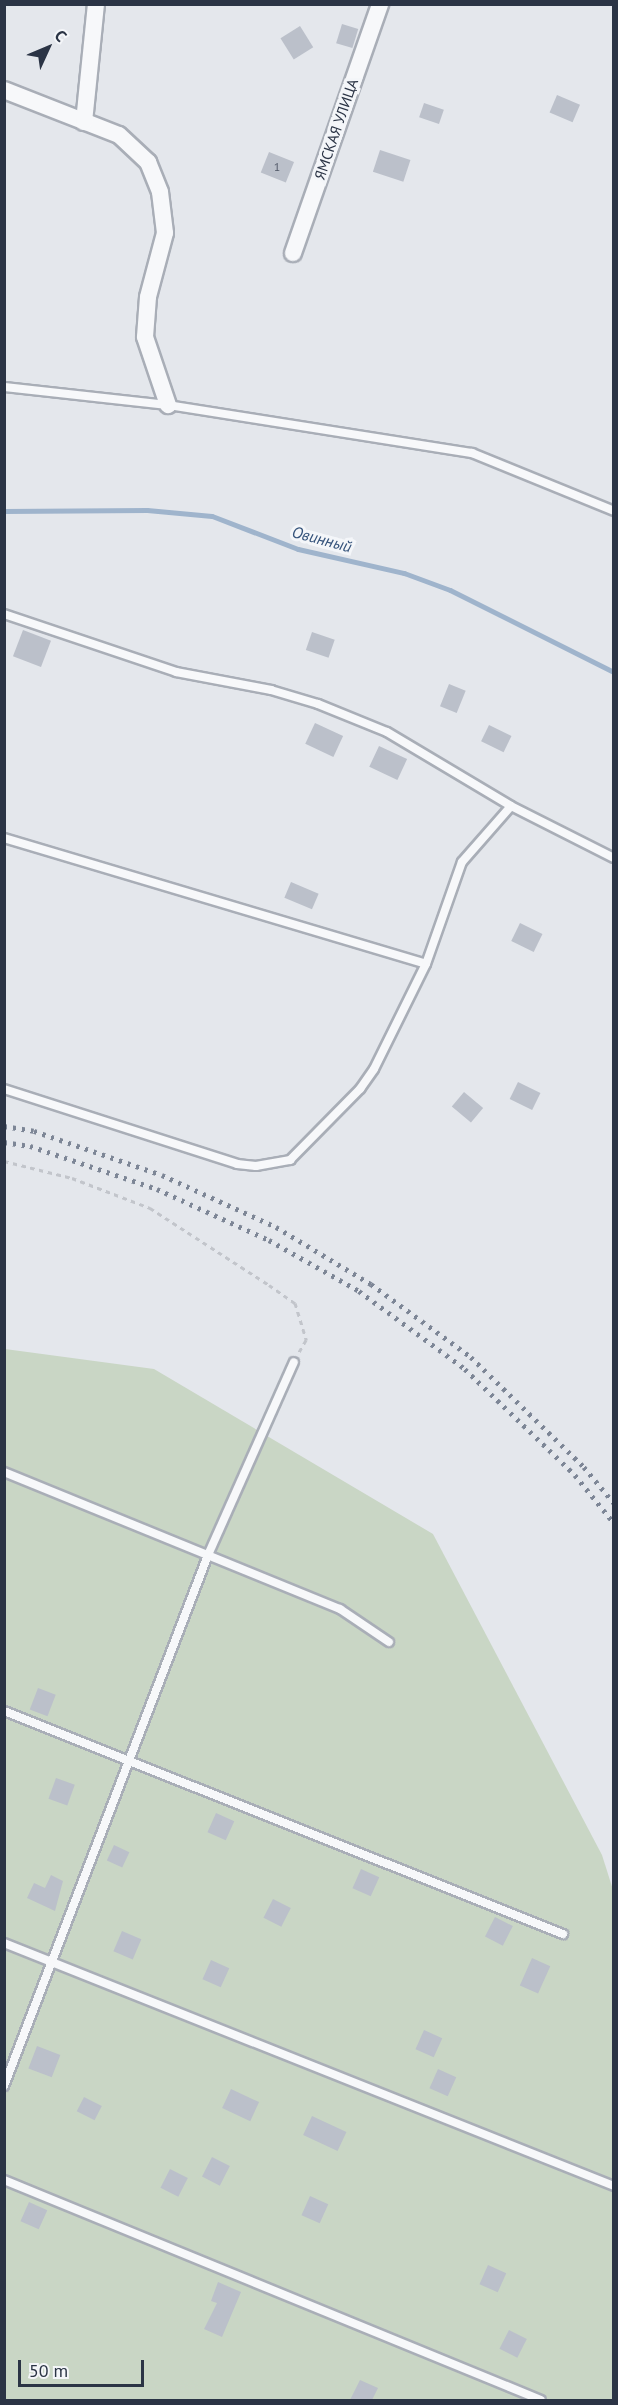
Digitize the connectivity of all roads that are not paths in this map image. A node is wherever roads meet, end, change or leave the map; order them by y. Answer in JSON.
{"nodes":[{"id":1,"x":96,"y":4,"type":"edge"},
{"id":2,"x":380,"y":4,"type":"edge"},
{"id":3,"x":4,"y":90,"type":"edge"},
{"id":4,"x":84,"y":122,"type":"junction"},
{"id":5,"x":293,"y":253,"type":"dead end"},
{"id":6,"x":4,"y":387,"type":"edge"},
{"id":7,"x":168,"y":405,"type":"junction"},
{"id":8,"x":614,"y":511,"type":"edge"},
{"id":9,"x":4,"y":614,"type":"edge"},
{"id":10,"x":511,"y":806,"type":"junction"},
{"id":11,"x":4,"y":838,"type":"edge"},
{"id":12,"x":614,"y":858,"type":"edge"},
{"id":13,"x":426,"y":964,"type":"junction"},
{"id":14,"x":4,"y":1089,"type":"edge"},
{"id":15,"x":294,"y":1362,"type":"road end"},
{"id":16,"x":4,"y":1472,"type":"edge"},
{"id":17,"x":208,"y":1555,"type":"junction"},
{"id":18,"x":389,"y":1642,"type":"dead end"},
{"id":19,"x":4,"y":1711,"type":"edge"},
{"id":20,"x":129,"y":1761,"type":"junction"},
{"id":21,"x":563,"y":1934,"type":"dead end"},
{"id":22,"x":4,"y":1943,"type":"edge"},
{"id":23,"x":51,"y":1962,"type":"junction"},
{"id":24,"x":4,"y":2086,"type":"edge"},
{"id":25,"x":4,"y":2180,"type":"edge"},
{"id":26,"x":614,"y":2186,"type":"edge"},
{"id":27,"x":541,"y":2400,"type":"edge"}],
"edges":[{"from":1,"to":4,"type":"street"},
{"from":2,"to":5,"type":"street","name":"ЯМСКАЯ УЛИЦА"},
{"from":3,"to":4,"type":"street"},
{"from":4,"to":7,"type":"street"},
{"from":6,"to":7,"type":"lane"},
{"from":7,"to":8,"type":"lane"},
{"from":9,"to":10,"type":"lane"},
{"from":10,"to":12,"type":"lane"},
{"from":10,"to":13,"type":"lane"},
{"from":11,"to":13,"type":"lane"},
{"from":13,"to":14,"type":"lane"},
{"from":15,"to":17,"type":"lane"},
{"from":16,"to":17,"type":"lane"},
{"from":17,"to":18,"type":"lane"},
{"from":17,"to":20,"type":"lane"},
{"from":19,"to":20,"type":"lane"},
{"from":20,"to":21,"type":"lane"},
{"from":20,"to":23,"type":"lane"},
{"from":22,"to":23,"type":"lane"},
{"from":23,"to":24,"type":"lane"},
{"from":23,"to":26,"type":"lane"},
{"from":25,"to":27,"type":"lane"}]}
